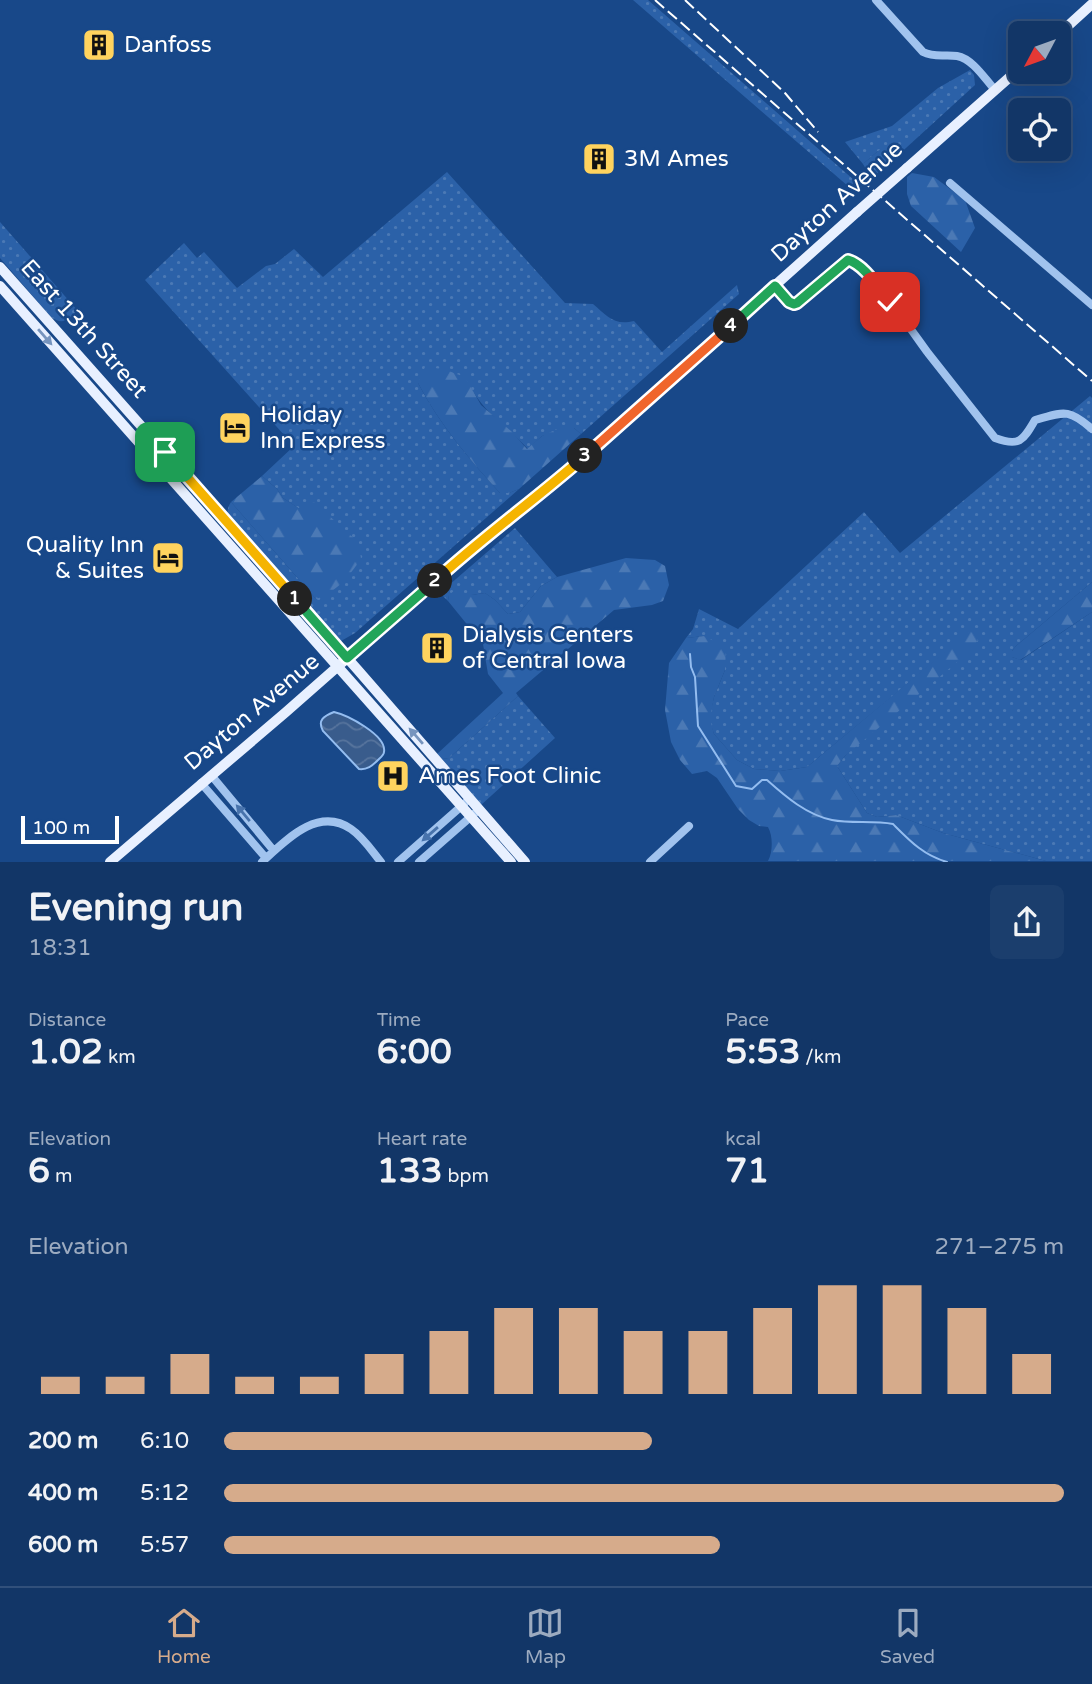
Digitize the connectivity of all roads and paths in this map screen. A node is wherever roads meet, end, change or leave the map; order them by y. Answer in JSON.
{"nodes":[{"id":1,"x":876,"y":0,"type":"edge"},
{"id":2,"x":1092,"y":6,"type":"edge"},
{"id":3,"x":1071,"y":24,"type":"edge"},
{"id":4,"x":1008,"y":79,"type":"edge"},
{"id":5,"x":995,"y":90,"type":"junction"},
{"id":6,"x":950,"y":183,"type":"dead end"},
{"id":7,"x":0,"y":267,"type":"edge"},
{"id":8,"x":0,"y":286,"type":"edge"},
{"id":9,"x":775,"y":286,"type":"junction"},
{"id":10,"x":1092,"y":305,"type":"edge"},
{"id":11,"x":1092,"y":429,"type":"edge"},
{"id":12,"x":347,"y":658,"type":"junction"},
{"id":13,"x":338,"y":666,"type":"junction"},
{"id":14,"x":211,"y":775,"type":"junction"},
{"id":15,"x":201,"y":783,"type":"junction"},
{"id":16,"x":466,"y":802,"type":"junction"},
{"id":17,"x":475,"y":813,"type":"junction"},
{"id":18,"x":690,"y":826,"type":"dead end"},
{"id":19,"x":274,"y":851,"type":"junction"},
{"id":20,"x":264,"y":860,"type":"edge"},
{"id":21,"x":110,"y":862,"type":"edge"},
{"id":22,"x":381,"y":862,"type":"edge"},
{"id":23,"x":398,"y":862,"type":"edge"},
{"id":24,"x":419,"y":862,"type":"edge"},
{"id":25,"x":511,"y":862,"type":"edge"},
{"id":26,"x":525,"y":862,"type":"edge"},
{"id":27,"x":650,"y":862,"type":"edge"}],
"edges":[{"from":1,"to":5,"type":"street"},
{"from":2,"to":3,"type":"main road"},
{"from":4,"to":5,"type":"main road","name":"Dayton Avenue"},
{"from":5,"to":9,"type":"main road","name":"Dayton Avenue","bridge":true},
{"from":6,"to":10,"type":"street"},
{"from":7,"to":12,"type":"main road","name":"East 13th Street"},
{"from":8,"to":13,"type":"main road","name":"East 13th Street","one_way":true},
{"from":9,"to":11,"type":"street"},
{"from":9,"to":12,"type":"main road","name":"Dayton Avenue"},
{"from":12,"to":13,"type":"main road","name":"Dayton Avenue"},
{"from":16,"to":12,"type":"main road","name":"East 13th Street","one_way":true},
{"from":13,"to":14,"type":"main road","name":"Dayton Avenue"},
{"from":13,"to":16,"type":"main road","name":"East 13th Street"},
{"from":14,"to":15,"type":"main road","name":"Dayton Avenue"},
{"from":19,"to":14,"type":"street","one_way":true},
{"from":15,"to":20,"type":"street"},
{"from":15,"to":21,"type":"main road","name":"Dayton Avenue"},
{"from":16,"to":17,"type":"main road","name":"East 13th Street"},
{"from":16,"to":23,"type":"street","one_way":true},
{"from":17,"to":24,"type":"street"},
{"from":17,"to":25,"type":"main road","name":"East 13th Street"},
{"from":17,"to":26,"type":"main road","name":"East 13th Street"},
{"from":18,"to":27,"type":"street"},
{"from":19,"to":20,"type":"street"},
{"from":19,"to":22,"type":"street"}]}
